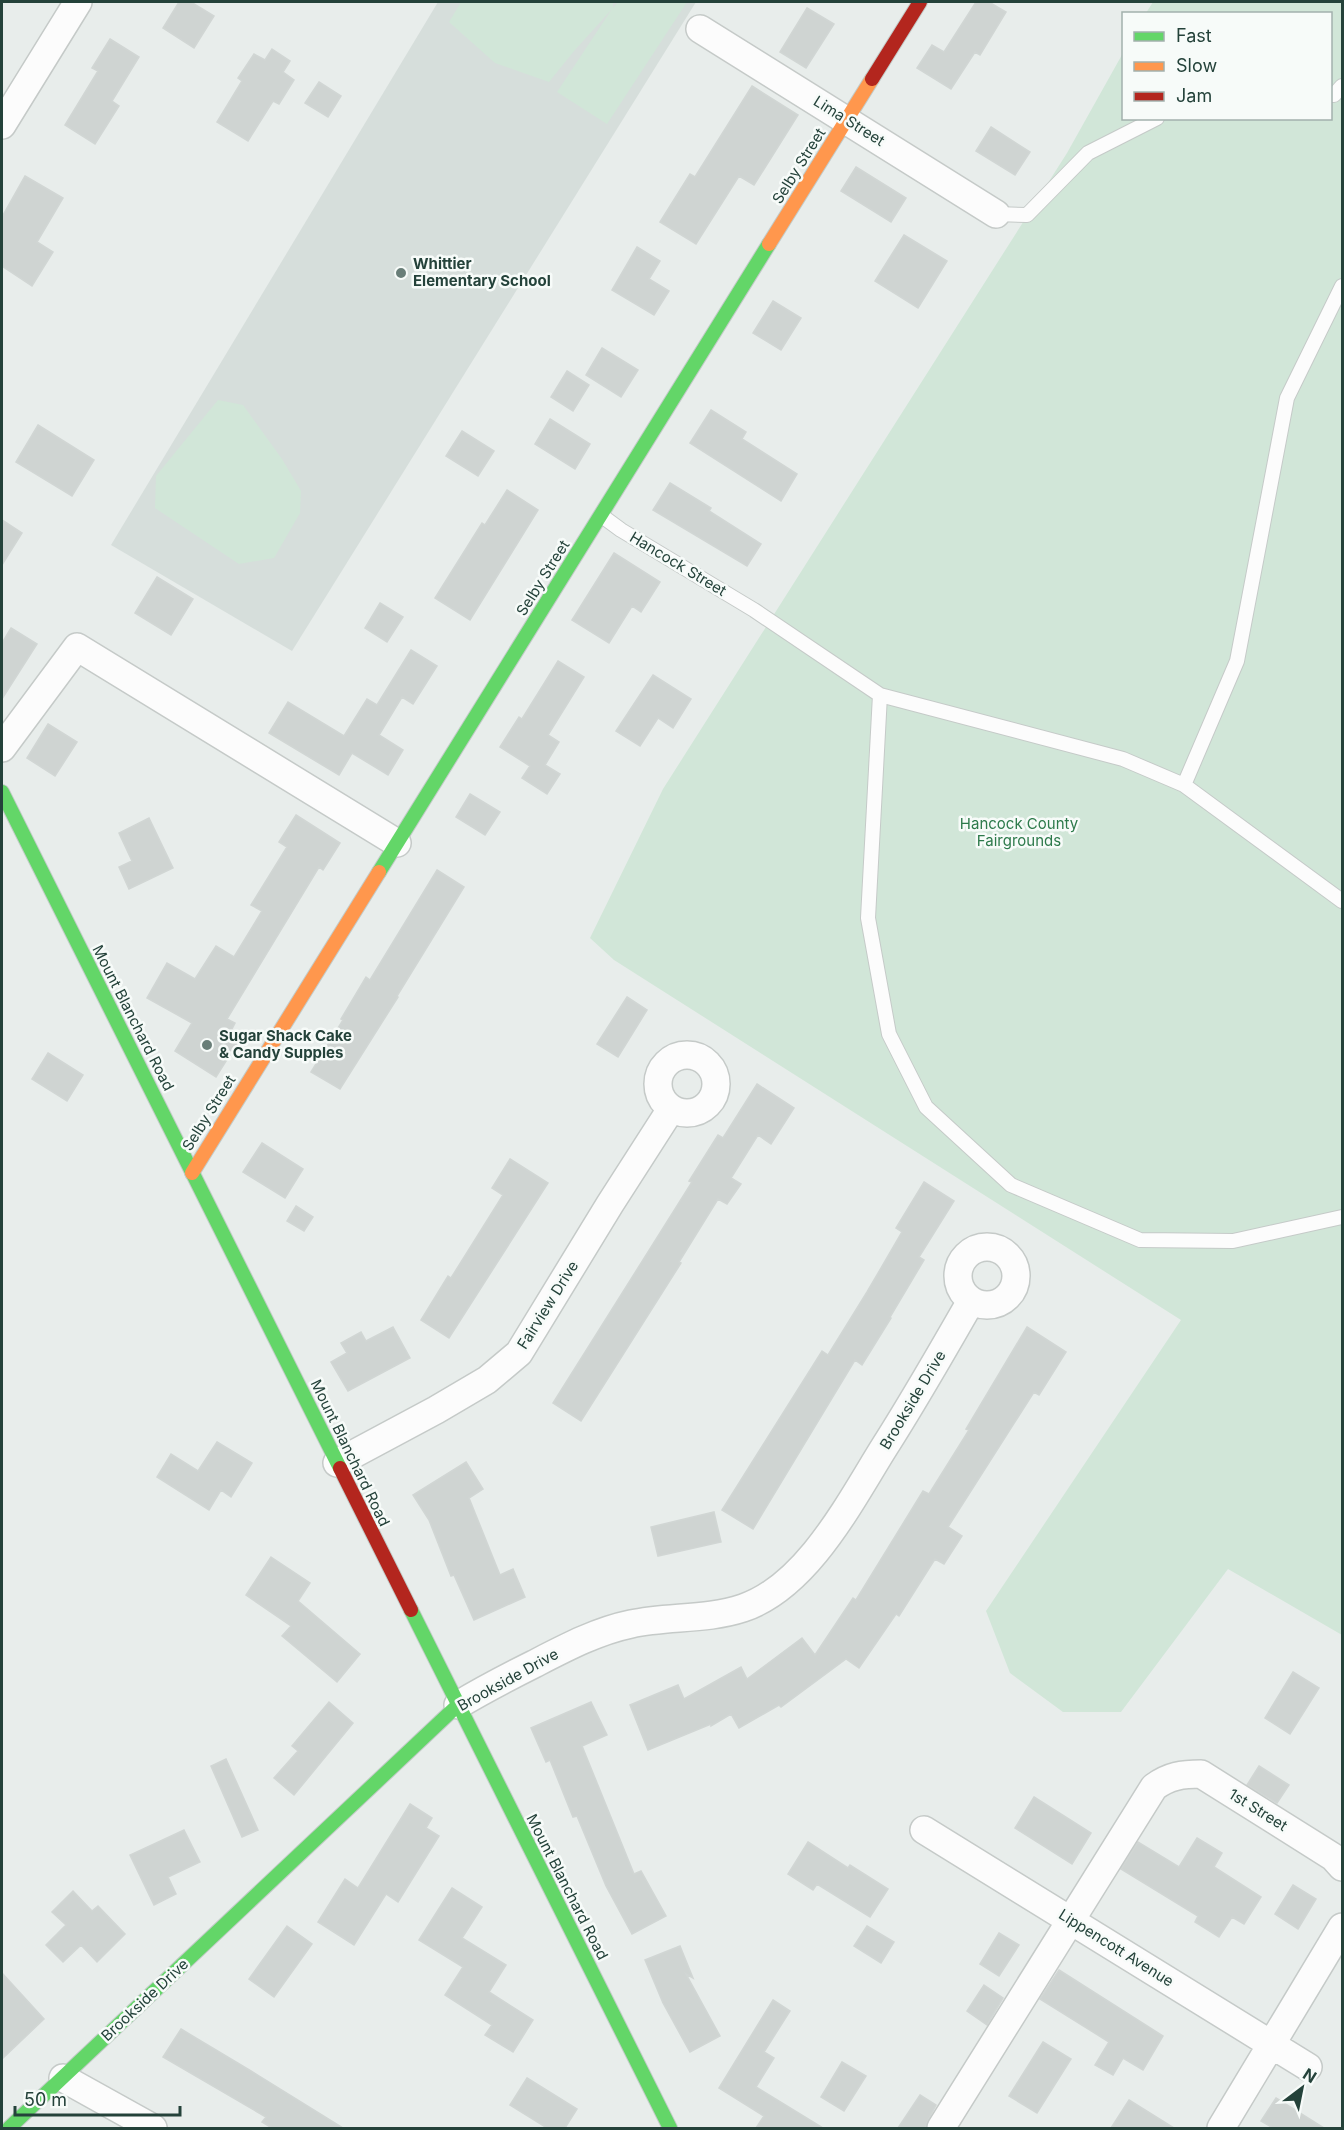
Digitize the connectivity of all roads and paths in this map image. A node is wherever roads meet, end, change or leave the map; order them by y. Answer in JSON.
{"nodes":[{"id":1,"x":78,"y":2,"type":"edge"},
{"id":2,"x":920,"y":2,"type":"edge"},
{"id":3,"x":700,"y":29,"type":"dead end"},
{"id":4,"x":847,"y":120,"type":"junction"},
{"id":5,"x":1152,"y":120,"type":"edge"},
{"id":6,"x":2,"y":125,"type":"edge"},
{"id":7,"x":996,"y":214,"type":"joint"},
{"id":8,"x":1342,"y":286,"type":"edge"},
{"id":9,"x":602,"y":516,"type":"junction"},
{"id":10,"x":880,"y":694,"type":"junction"},
{"id":11,"x":2,"y":748,"type":"edge"},
{"id":12,"x":1184,"y":785,"type":"junction"},
{"id":13,"x":2,"y":792,"type":"edge"},
{"id":14,"x":396,"y":843,"type":"junction"},
{"id":15,"x":1342,"y":902,"type":"edge"},
{"id":16,"x":671,"y":1109,"type":"dead end"},
{"id":17,"x":192,"y":1173,"type":"junction"},
{"id":18,"x":1342,"y":1217,"type":"edge"},
{"id":19,"x":971,"y":1301,"type":"dead end"},
{"id":20,"x":337,"y":1463,"type":"junction"},
{"id":21,"x":458,"y":1705,"type":"junction"},
{"id":22,"x":924,"y":1830,"type":"dead end"},
{"id":23,"x":1342,"y":1867,"type":"edge"},
{"id":24,"x":1072,"y":1920,"type":"junction"},
{"id":25,"x":1342,"y":1927,"type":"edge"},
{"id":26,"x":1273,"y":2044,"type":"junction"},
{"id":27,"x":1308,"y":2067,"type":"dead end"},
{"id":28,"x":63,"y":2078,"type":"junction"},
{"id":29,"x":672,"y":2124,"type":"edge"},
{"id":30,"x":9,"y":2128,"type":"edge"},
{"id":31,"x":153,"y":2128,"type":"edge"},
{"id":32,"x":941,"y":2128,"type":"edge"},
{"id":33,"x":1221,"y":2128,"type":"edge"}],
"edges":[{"from":1,"to":6,"type":"street"},
{"from":2,"to":4,"type":"street","name":"Selby Street"},
{"from":3,"to":4,"type":"street","name":"Lima Street"},
{"from":4,"to":7,"type":"street","name":"Lima Street"},
{"from":4,"to":9,"type":"street","name":"Selby Street"},
{"from":5,"to":7,"type":"lane"},
{"from":8,"to":12,"type":"lane"},
{"from":9,"to":10,"type":"lane","name":"Hancock Street"},
{"from":9,"to":14,"type":"street","name":"Selby Street"},
{"from":10,"to":12,"type":"lane","name":"Hancock Street"},
{"from":10,"to":18,"type":"lane"},
{"from":11,"to":14,"type":"street"},
{"from":12,"to":15,"type":"lane","name":"Hancock Street"},
{"from":13,"to":17,"type":"street","name":"Mount Blanchard Road"},
{"from":14,"to":17,"type":"street","name":"Selby Street"},
{"from":16,"to":20,"type":"street","name":"Fairview Drive"},
{"from":17,"to":20,"type":"street","name":"Mount Blanchard Road"},
{"from":19,"to":21,"type":"street","name":"Brookside Drive"},
{"from":20,"to":21,"type":"street","name":"Mount Blanchard Road"},
{"from":21,"to":28,"type":"street","name":"Brookside Drive"},
{"from":21,"to":29,"type":"street","name":"Mount Blanchard Road"},
{"from":22,"to":24,"type":"street","name":"Lippencott Avenue"},
{"from":23,"to":24,"type":"street","name":"1st Street"},
{"from":24,"to":26,"type":"street","name":"Lippencott Avenue"},
{"from":24,"to":32,"type":"street"},
{"from":25,"to":26,"type":"street"},
{"from":26,"to":27,"type":"street","name":"Lippencott Avenue"},
{"from":26,"to":33,"type":"street"},
{"from":28,"to":30,"type":"street","name":"Brookside Drive"},
{"from":28,"to":31,"type":"street"}]}
